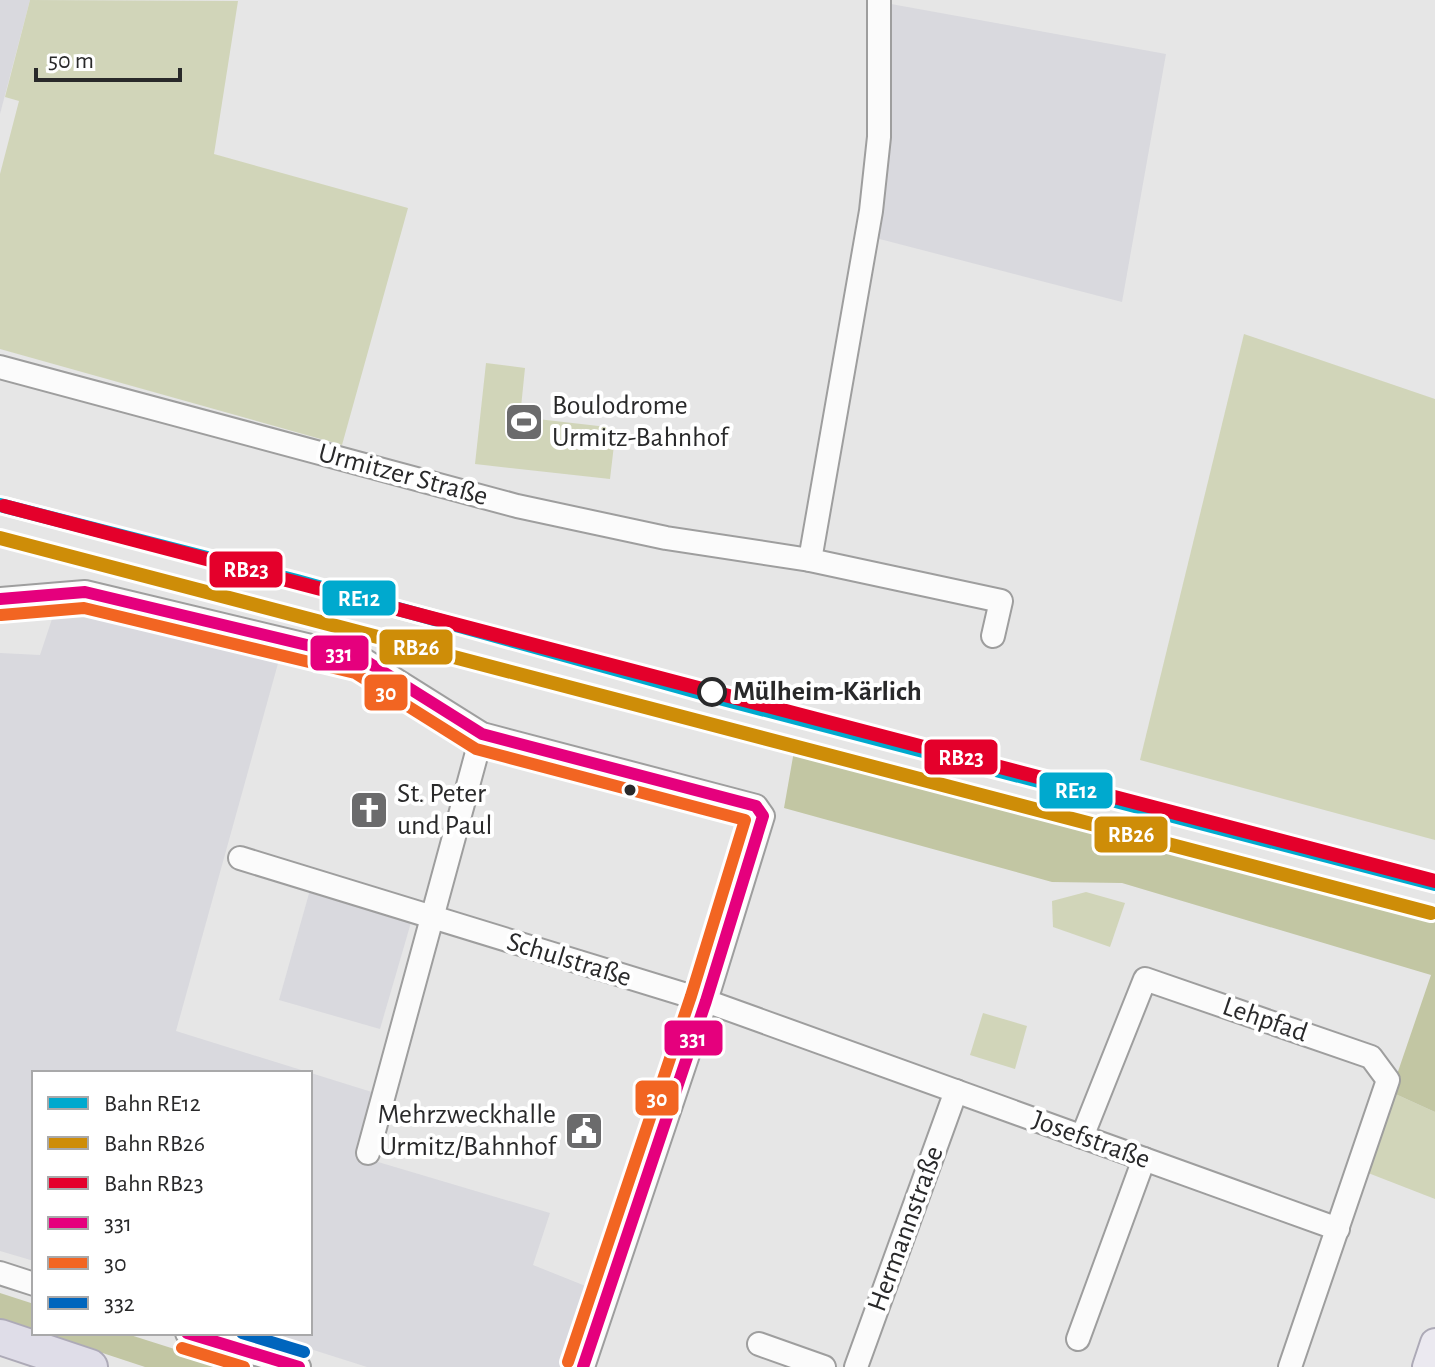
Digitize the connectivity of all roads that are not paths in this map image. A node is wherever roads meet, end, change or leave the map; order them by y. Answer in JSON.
{"nodes":[{"id":1,"x":879,"y":0,"type":"edge"},
{"id":2,"x":0,"y":367,"type":"edge"},
{"id":3,"x":810,"y":560,"type":"junction"},
{"id":4,"x":0,"y":599,"type":"edge"},
{"id":5,"x":993,"y":636,"type":"dead end"},
{"id":6,"x":482,"y":734,"type":"junction"},
{"id":7,"x":240,"y":858,"type":"dead end"},
{"id":8,"x":432,"y":918,"type":"junction"},
{"id":9,"x":706,"y":1001,"type":"junction"},
{"id":10,"x":956,"y":1091,"type":"junction"},
{"id":11,"x":1082,"y":1137,"type":"junction"},
{"id":12,"x":368,"y":1153,"type":"dead end"},
{"id":13,"x":1144,"y":1159,"type":"junction"},
{"id":14,"x":1338,"y":1229,"type":"junction"},
{"id":15,"x":0,"y":1273,"type":"edge"},
{"id":16,"x":32,"y":1283,"type":"edge"},
{"id":17,"x":194,"y":1335,"type":"edge"},
{"id":18,"x":0,"y":1337,"type":"edge"},
{"id":19,"x":1078,"y":1339,"type":"dead end"},
{"id":20,"x":1435,"y":1343,"type":"edge"},
{"id":21,"x":759,"y":1344,"type":"dead end"},
{"id":22,"x":90,"y":1367,"type":"edge"},
{"id":23,"x":299,"y":1367,"type":"edge"},
{"id":24,"x":583,"y":1367,"type":"edge"},
{"id":25,"x":824,"y":1367,"type":"edge"},
{"id":26,"x":856,"y":1367,"type":"edge"},
{"id":27,"x":1290,"y":1367,"type":"edge"},
{"id":28,"x":1427,"y":1367,"type":"edge"}],
"edges":[{"from":1,"to":3,"type":"street"},
{"from":2,"to":3,"type":"street","name":"Urmitzer Straße"},
{"from":3,"to":5,"type":"street","name":"Urmitzer Straße"},
{"from":4,"to":6,"type":"street"},
{"from":6,"to":8,"type":"street"},
{"from":6,"to":9,"type":"street"},
{"from":7,"to":8,"type":"street","name":"Schulstraße"},
{"from":8,"to":9,"type":"street","name":"Schulstraße"},
{"from":8,"to":12,"type":"street"},
{"from":9,"to":10,"type":"street","name":"Josefstraße"},
{"from":9,"to":24,"type":"street"},
{"from":10,"to":11,"type":"street","name":"Josefstraße"},
{"from":10,"to":26,"type":"street","name":"Hermannstraße"},
{"from":11,"to":13,"type":"street","name":"Josefstraße"},
{"from":11,"to":14,"type":"street","name":"Lehpfad"},
{"from":13,"to":14,"type":"street","name":"Josefstraße"},
{"from":13,"to":19,"type":"street"},
{"from":14,"to":27,"type":"street"},
{"from":15,"to":16,"type":"street"},
{"from":17,"to":23,"type":"street"},
{"from":18,"to":22,"type":"highway"},
{"from":20,"to":28,"type":"main road"},
{"from":21,"to":25,"type":"street"}]}
